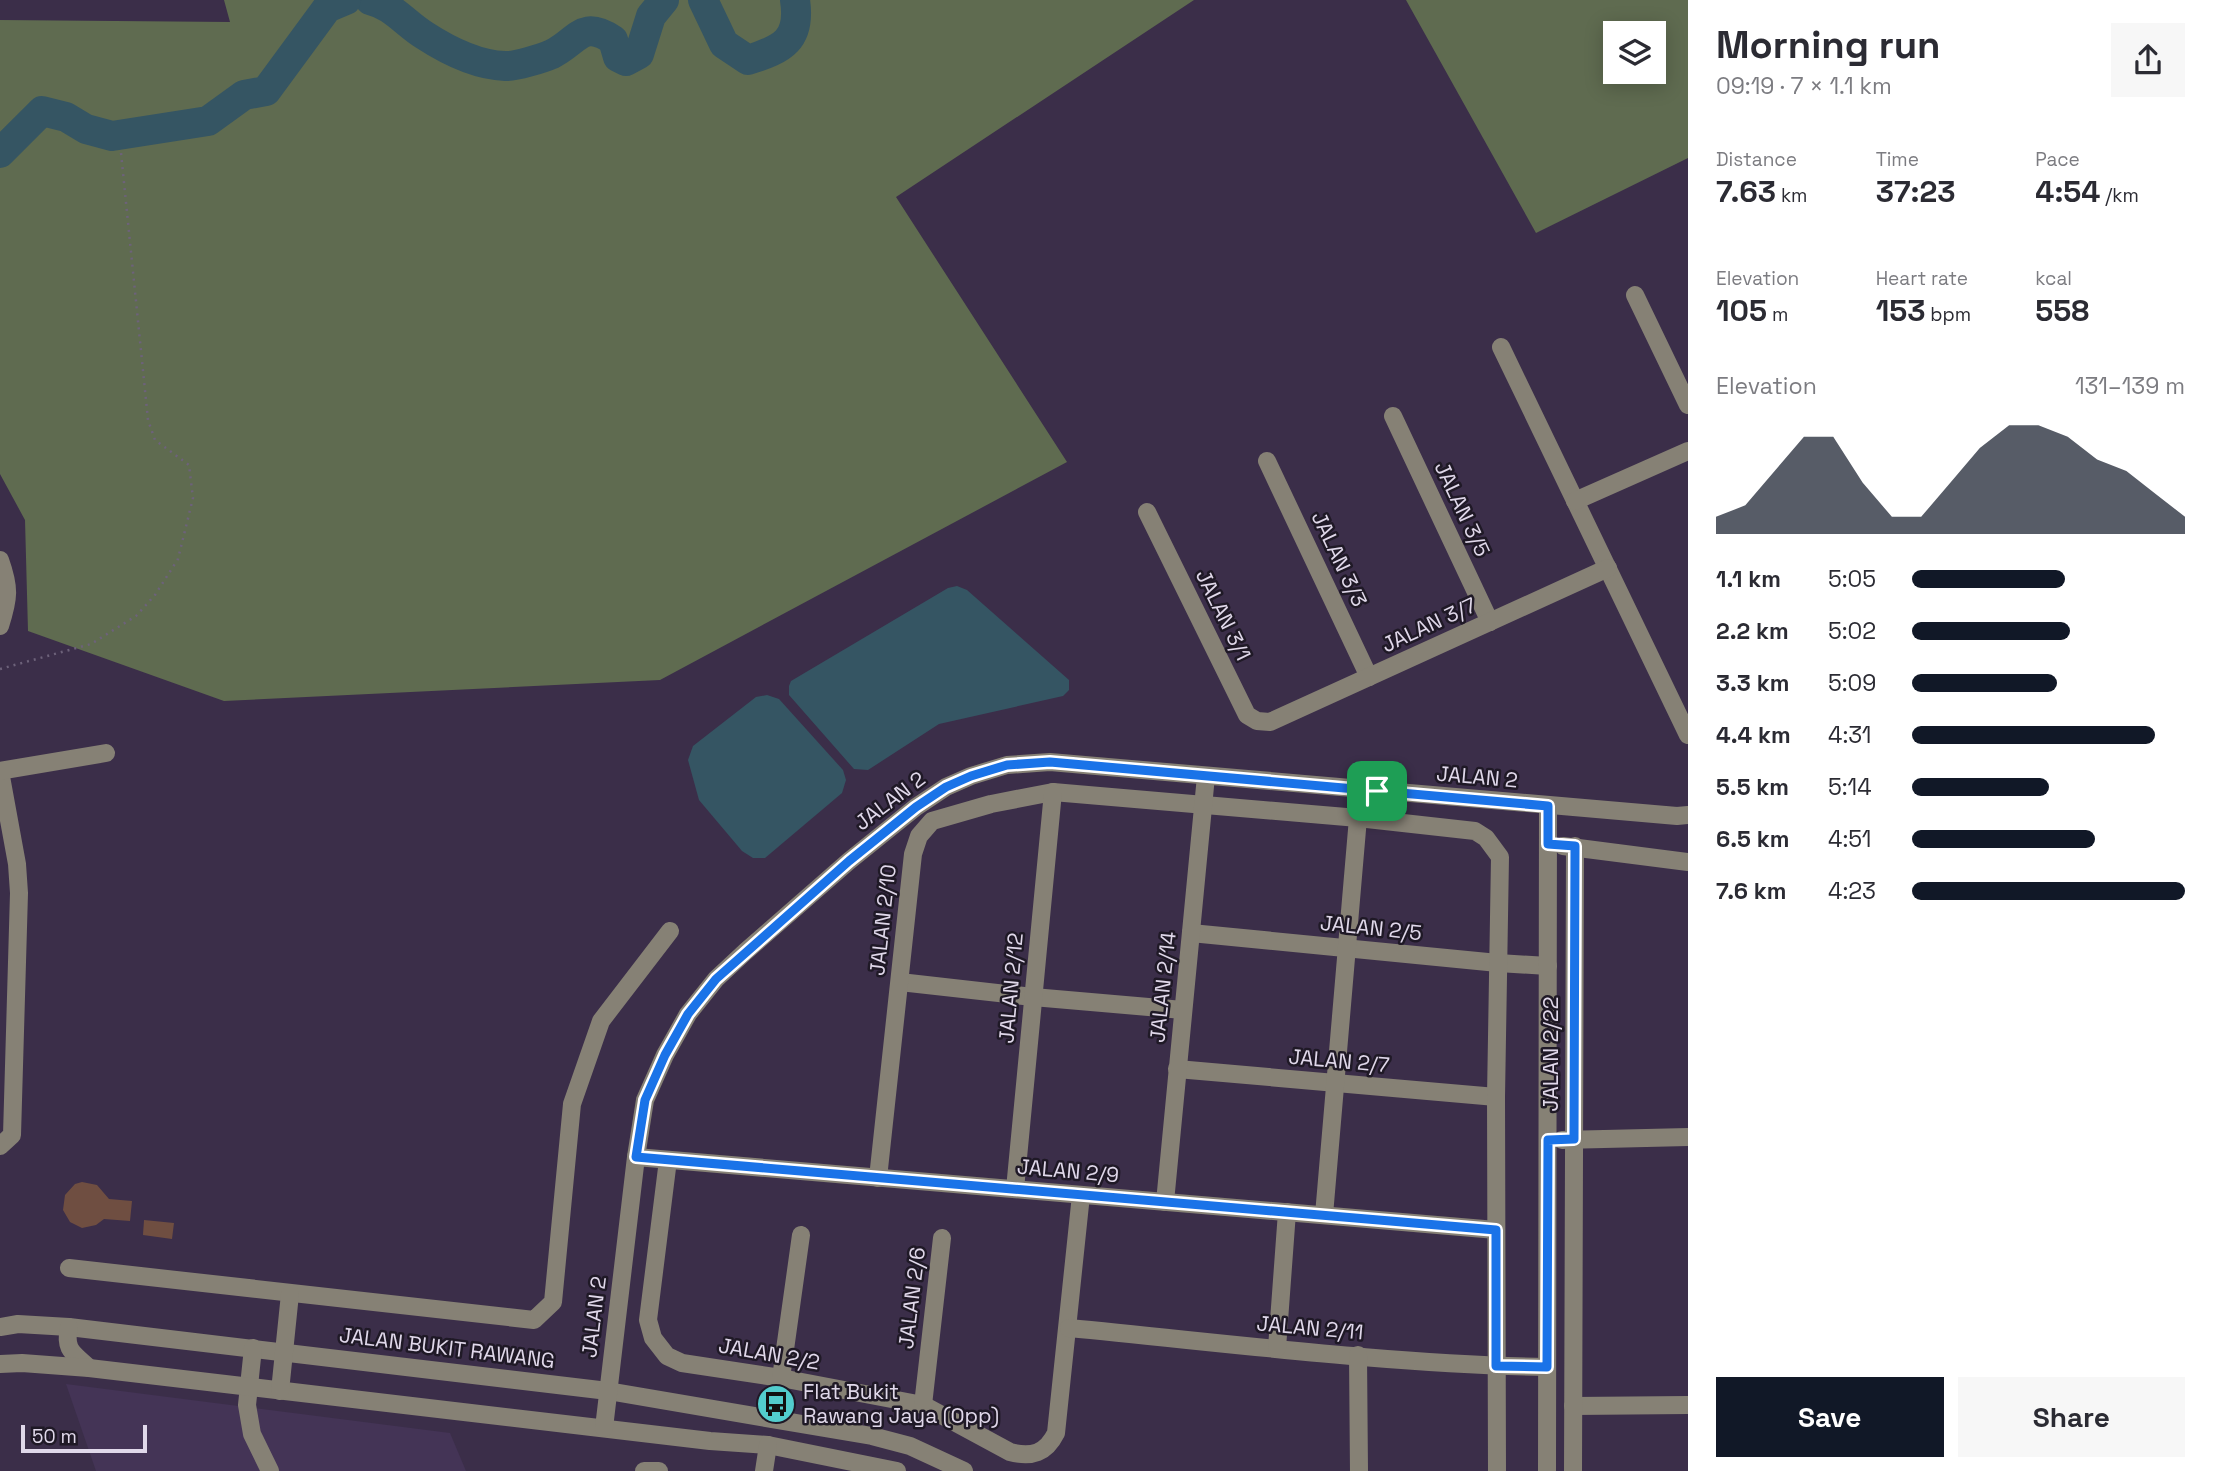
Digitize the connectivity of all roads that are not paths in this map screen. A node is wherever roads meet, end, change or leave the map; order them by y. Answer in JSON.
{"nodes":[{"id":1,"x":1636,"y":295,"type":"dead end"},
{"id":2,"x":1501,"y":347,"type":"dead end"},
{"id":3,"x":1688,"y":405,"type":"edge"},
{"id":4,"x":1393,"y":416,"type":"dead end"},
{"id":5,"x":1688,"y":451,"type":"edge"},
{"id":6,"x":1267,"y":461,"type":"dead end"},
{"id":7,"x":1575,"y":501,"type":"junction"},
{"id":8,"x":1147,"y":512,"type":"dead end"},
{"id":9,"x":0,"y":560,"type":"edge"},
{"id":10,"x":1608,"y":568,"type":"junction"},
{"id":11,"x":1490,"y":622,"type":"junction"},
{"id":12,"x":0,"y":626,"type":"edge"},
{"id":13,"x":1369,"y":677,"type":"junction"},
{"id":14,"x":1270,"y":722,"type":"joint"},
{"id":15,"x":1688,"y":735,"type":"edge"},
{"id":16,"x":106,"y":752,"type":"dead end"},
{"id":17,"x":0,"y":771,"type":"edge"},
{"id":18,"x":1206,"y":776,"type":"junction"},
{"id":19,"x":1053,"y":792,"type":"junction"},
{"id":20,"x":1203,"y":805,"type":"junction"},
{"id":21,"x":1548,"y":806,"type":"junction"},
{"id":22,"x":1688,"y":815,"type":"edge"},
{"id":23,"x":1358,"y":818,"type":"junction"},
{"id":24,"x":1548,"y":844,"type":"junction"},
{"id":25,"x":1575,"y":846,"type":"junction"},
{"id":26,"x":1688,"y":862,"type":"edge"},
{"id":27,"x":8,"y":864,"type":"edge"},
{"id":28,"x":670,"y":931,"type":"dead end"},
{"id":29,"x":1191,"y":933,"type":"junction"},
{"id":30,"x":1348,"y":948,"type":"junction"},
{"id":31,"x":1499,"y":963,"type":"junction"},
{"id":32,"x":1548,"y":965,"type":"junction"},
{"id":33,"x":900,"y":982,"type":"junction"},
{"id":34,"x":1033,"y":997,"type":"junction"},
{"id":35,"x":1183,"y":1010,"type":"junction"},
{"id":36,"x":1177,"y":1069,"type":"junction"},
{"id":37,"x":1336,"y":1084,"type":"junction"},
{"id":38,"x":1496,"y":1097,"type":"junction"},
{"id":39,"x":1688,"y":1137,"type":"edge"},
{"id":40,"x":1574,"y":1139,"type":"junction"},
{"id":41,"x":6,"y":1140,"type":"edge"},
{"id":42,"x":1548,"y":1140,"type":"junction"},
{"id":43,"x":636,"y":1157,"type":"junction"},
{"id":44,"x":668,"y":1160,"type":"junction"},
{"id":45,"x":878,"y":1178,"type":"junction"},
{"id":46,"x":1015,"y":1189,"type":"junction"},
{"id":47,"x":1081,"y":1195,"type":"junction"},
{"id":48,"x":1165,"y":1202,"type":"junction"},
{"id":49,"x":1287,"y":1212,"type":"junction"},
{"id":50,"x":1324,"y":1215,"type":"junction"},
{"id":51,"x":1496,"y":1230,"type":"junction"},
{"id":52,"x":801,"y":1235,"type":"dead end"},
{"id":53,"x":942,"y":1238,"type":"dead end"},
{"id":54,"x":69,"y":1268,"type":"dead end"},
{"id":55,"x":290,"y":1294,"type":"junction"},
{"id":56,"x":0,"y":1327,"type":"edge"},
{"id":57,"x":69,"y":1327,"type":"junction"},
{"id":58,"x":1069,"y":1328,"type":"junction"},
{"id":59,"x":253,"y":1348,"type":"junction"},
{"id":60,"x":1277,"y":1348,"type":"junction"},
{"id":61,"x":284,"y":1351,"type":"junction"},
{"id":62,"x":1358,"y":1355,"type":"junction"},
{"id":63,"x":0,"y":1364,"type":"edge"},
{"id":64,"x":1496,"y":1366,"type":"junction"},
{"id":65,"x":1547,"y":1367,"type":"junction"},
{"id":66,"x":89,"y":1368,"type":"junction"},
{"id":67,"x":781,"y":1378,"type":"junction"},
{"id":68,"x":249,"y":1387,"type":"junction"},
{"id":69,"x":280,"y":1391,"type":"junction"},
{"id":70,"x":608,"y":1391,"type":"junction"},
{"id":71,"x":923,"y":1405,"type":"junction"},
{"id":72,"x":1688,"y":1405,"type":"edge"},
{"id":73,"x":1573,"y":1406,"type":"junction"},
{"id":74,"x":604,"y":1428,"type":"junction"},
{"id":75,"x":768,"y":1445,"type":"junction"},
{"id":76,"x":270,"y":1471,"type":"edge"},
{"id":77,"x":644,"y":1471,"type":"edge"},
{"id":78,"x":659,"y":1471,"type":"edge"},
{"id":79,"x":764,"y":1471,"type":"edge"},
{"id":80,"x":897,"y":1471,"type":"edge"},
{"id":81,"x":964,"y":1471,"type":"edge"},
{"id":82,"x":1359,"y":1471,"type":"edge"},
{"id":83,"x":1497,"y":1471,"type":"edge"},
{"id":84,"x":1546,"y":1471,"type":"edge"},
{"id":85,"x":1573,"y":1471,"type":"edge"}],
"edges":[{"from":1,"to":3,"type":"street"},
{"from":2,"to":7,"type":"street"},
{"from":4,"to":11,"type":"street","name":"JALAN 3/5"},
{"from":5,"to":7,"type":"street"},
{"from":6,"to":13,"type":"street","name":"JALAN 3/3"},
{"from":7,"to":10,"type":"street"},
{"from":8,"to":14,"type":"street","name":"JALAN 3/1"},
{"from":9,"to":12,"type":"street"},
{"from":10,"to":11,"type":"street","name":"JALAN 3/7"},
{"from":10,"to":15,"type":"street"},
{"from":11,"to":13,"type":"street","name":"JALAN 3/7"},
{"from":13,"to":14,"type":"street","name":"JALAN 3/7"},
{"from":16,"to":17,"type":"street"},
{"from":17,"to":27,"type":"street"},
{"from":18,"to":20,"type":"street","name":"JALAN 2/14"},
{"from":18,"to":21,"type":"street","name":"JALAN 2"},
{"from":18,"to":43,"type":"street","name":"JALAN 2"},
{"from":19,"to":20,"type":"street","name":"JALAN 2/10"},
{"from":19,"to":33,"type":"street","name":"JALAN 2/10"},
{"from":19,"to":34,"type":"street","name":"JALAN 2/12"},
{"from":20,"to":23,"type":"street","name":"JALAN 2/10"},
{"from":20,"to":29,"type":"street","name":"JALAN 2/14"},
{"from":21,"to":22,"type":"street","name":"JALAN 2"},
{"from":21,"to":24,"type":"street"},
{"from":23,"to":30,"type":"street"},
{"from":23,"to":31,"type":"street","name":"JALAN 2/10"},
{"from":24,"to":25,"type":"street"},
{"from":24,"to":32,"type":"street"},
{"from":25,"to":26,"type":"street"},
{"from":25,"to":40,"type":"street","name":"JALAN 2/22"},
{"from":27,"to":41,"type":"street"},
{"from":28,"to":55,"type":"street"},
{"from":29,"to":30,"type":"street","name":"JALAN 2/5"},
{"from":29,"to":35,"type":"street","name":"JALAN 2/14"},
{"from":30,"to":31,"type":"street","name":"JALAN 2/5"},
{"from":30,"to":37,"type":"street"},
{"from":31,"to":32,"type":"street","name":"JALAN 2/5"},
{"from":31,"to":38,"type":"street","name":"JALAN 2/10"},
{"from":32,"to":42,"type":"street"},
{"from":33,"to":34,"type":"street"},
{"from":33,"to":45,"type":"street","name":"JALAN 2/10"},
{"from":34,"to":35,"type":"street"},
{"from":34,"to":46,"type":"street","name":"JALAN 2/12"},
{"from":35,"to":36,"type":"street","name":"JALAN 2/14"},
{"from":36,"to":37,"type":"street","name":"JALAN 2/7"},
{"from":36,"to":48,"type":"street","name":"JALAN 2/14"},
{"from":37,"to":38,"type":"street","name":"JALAN 2/7"},
{"from":37,"to":50,"type":"street"},
{"from":38,"to":51,"type":"street","name":"JALAN 2/10"},
{"from":39,"to":40,"type":"street"},
{"from":40,"to":42,"type":"street"},
{"from":40,"to":73,"type":"street","name":"JALAN 2/22"},
{"from":42,"to":65,"type":"street"},
{"from":43,"to":44,"type":"street","name":"JALAN 2/9"},
{"from":43,"to":70,"type":"street","name":"JALAN 2"},
{"from":44,"to":45,"type":"street","name":"JALAN 2/9"},
{"from":44,"to":67,"type":"street","name":"JALAN 2/2"},
{"from":45,"to":46,"type":"street","name":"JALAN 2/9"},
{"from":46,"to":47,"type":"street","name":"JALAN 2/9"},
{"from":47,"to":48,"type":"street","name":"JALAN 2/9"},
{"from":47,"to":58,"type":"street","name":"JALAN 2/2"},
{"from":48,"to":49,"type":"street","name":"JALAN 2/9"},
{"from":49,"to":50,"type":"street","name":"JALAN 2/9"},
{"from":49,"to":60,"type":"street"},
{"from":50,"to":51,"type":"street","name":"JALAN 2/9"},
{"from":51,"to":64,"type":"street","name":"JALAN 2/10"},
{"from":52,"to":67,"type":"street"},
{"from":53,"to":71,"type":"street","name":"JALAN 2/6"},
{"from":54,"to":55,"type":"street"},
{"from":55,"to":61,"type":"street"},
{"from":56,"to":57,"type":"street","name":"JALAN BUKIT RAWANG"},
{"from":57,"to":59,"type":"street","name":"JALAN BUKIT RAWANG"},
{"from":57,"to":66,"type":"street"},
{"from":58,"to":60,"type":"street","name":"JALAN 2/11"},
{"from":58,"to":71,"type":"street","name":"JALAN 2/2"},
{"from":59,"to":61,"type":"street","name":"JALAN BUKIT RAWANG"},
{"from":59,"to":68,"type":"street"},
{"from":60,"to":62,"type":"street","name":"JALAN 2/11"},
{"from":61,"to":69,"type":"street"},
{"from":61,"to":70,"type":"street","name":"JALAN BUKIT RAWANG"},
{"from":62,"to":64,"type":"street","name":"JALAN 2/11"},
{"from":62,"to":82,"type":"street"},
{"from":63,"to":66,"type":"street"},
{"from":64,"to":65,"type":"street","name":"JALAN 2/11"},
{"from":64,"to":83,"type":"street","name":"JALAN 2/10"},
{"from":65,"to":84,"type":"street"},
{"from":66,"to":68,"type":"street"},
{"from":67,"to":71,"type":"street","name":"JALAN 2/2"},
{"from":68,"to":69,"type":"street"},
{"from":68,"to":76,"type":"street"},
{"from":69,"to":74,"type":"street"},
{"from":70,"to":74,"type":"street","name":"JALAN 2"},
{"from":70,"to":81,"type":"street","name":"JALAN BUKIT RAWANG"},
{"from":72,"to":73,"type":"street"},
{"from":73,"to":85,"type":"street","name":"JALAN 2/22"},
{"from":74,"to":75,"type":"street"},
{"from":75,"to":79,"type":"street"},
{"from":75,"to":80,"type":"street"},
{"from":77,"to":78,"type":"street"}]}
